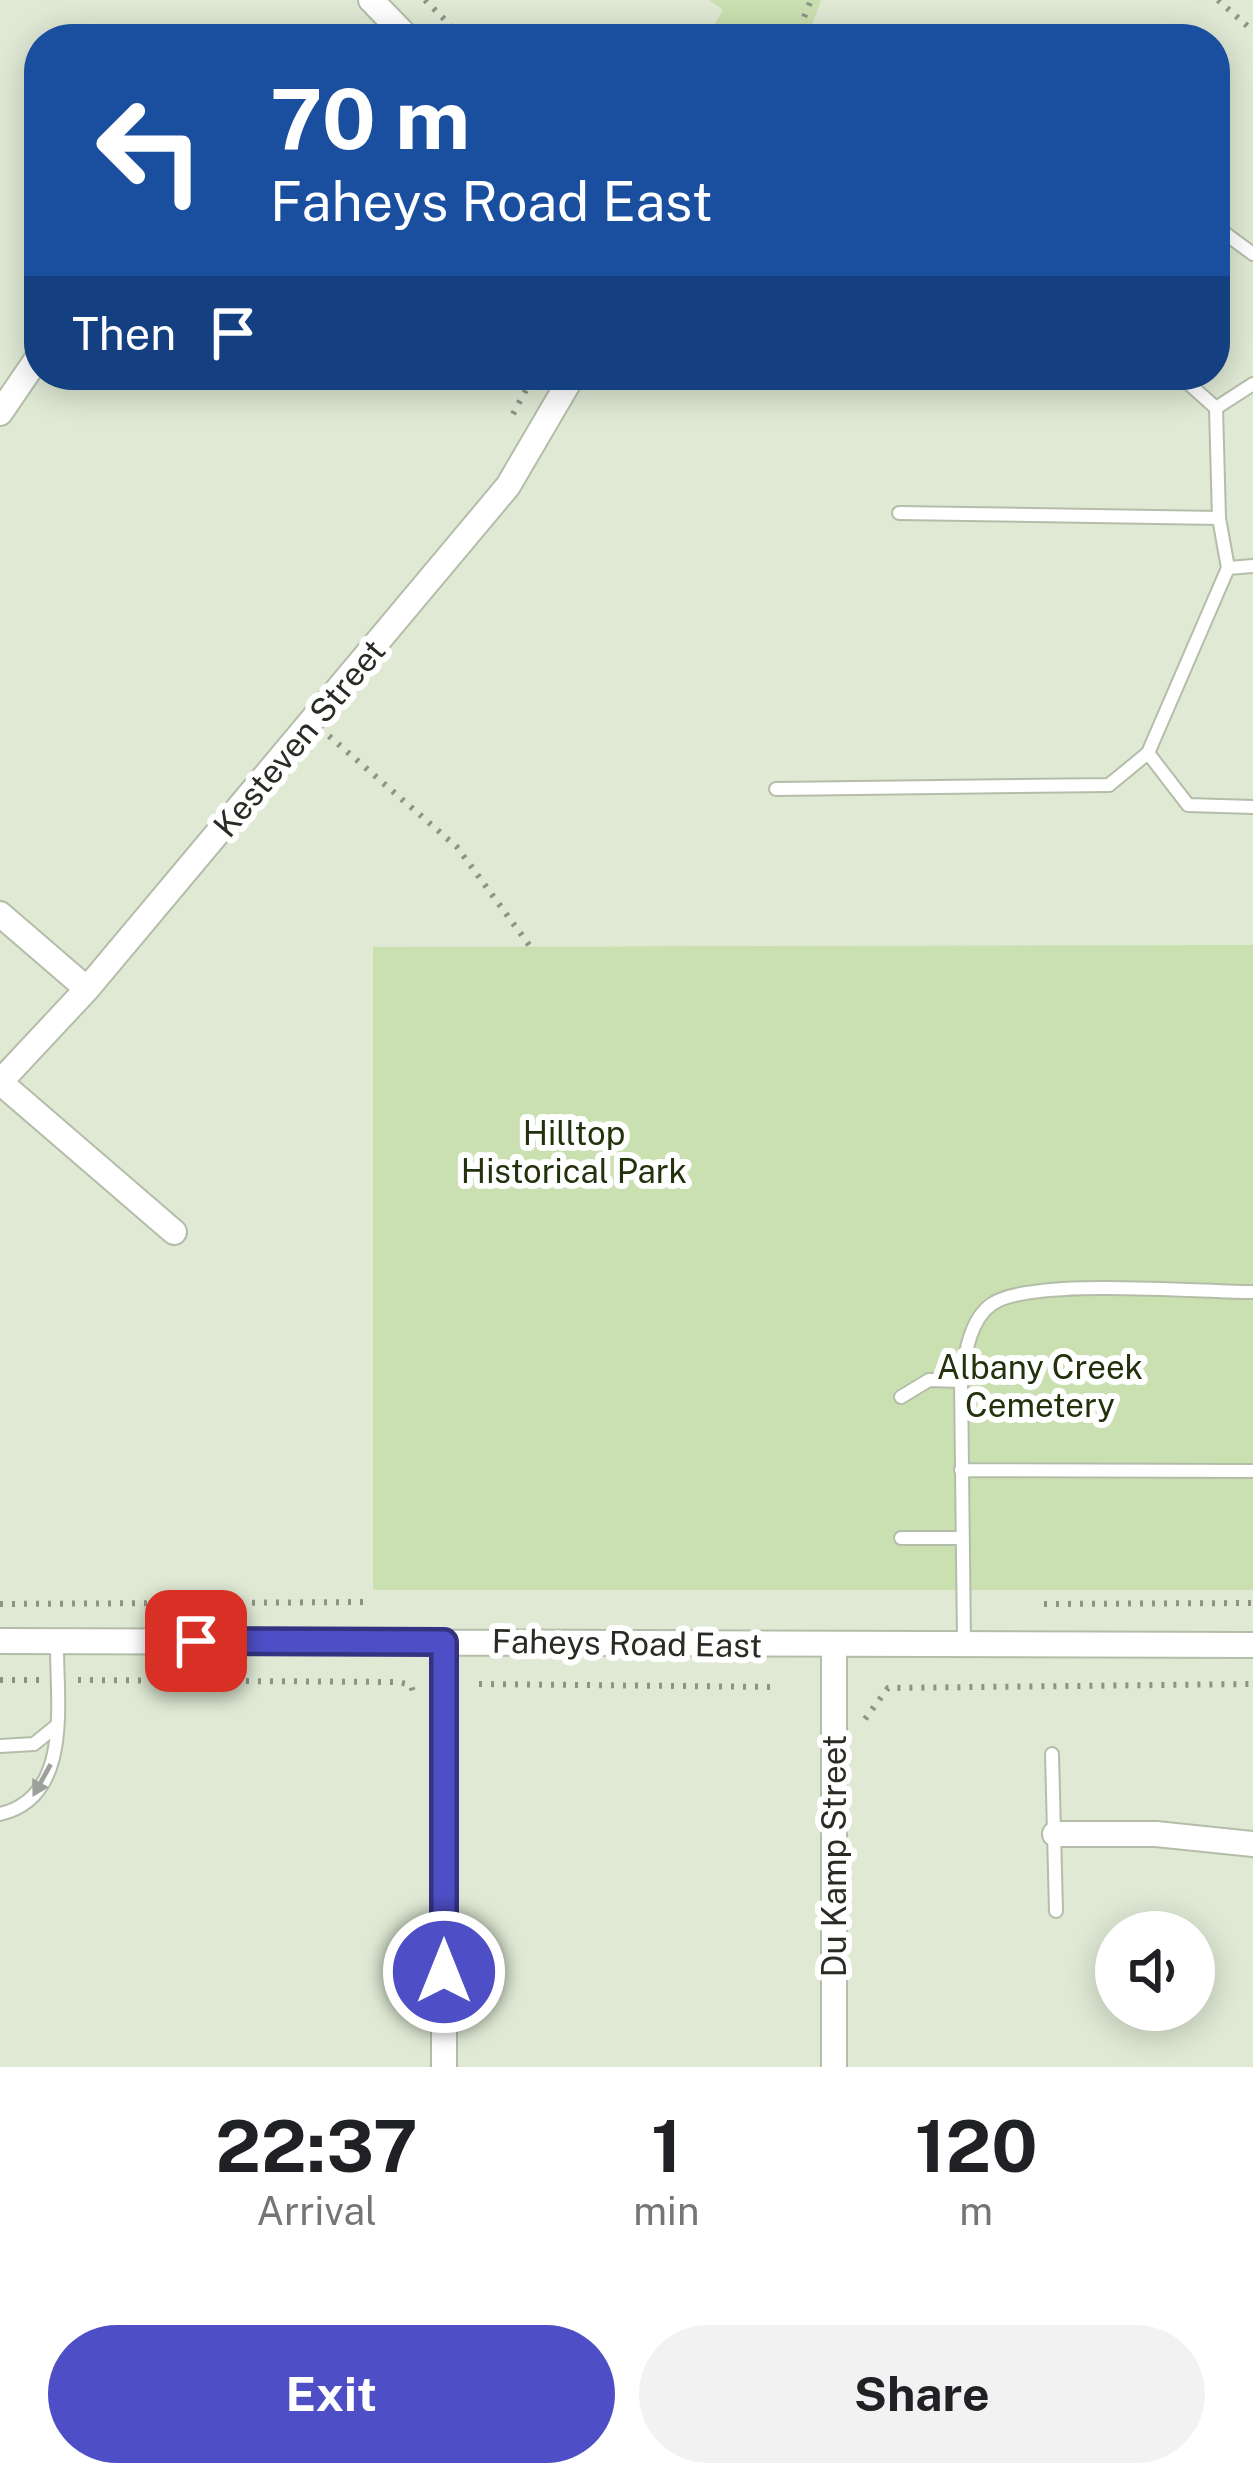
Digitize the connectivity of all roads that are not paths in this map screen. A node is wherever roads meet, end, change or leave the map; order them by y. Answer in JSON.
{"nodes":[{"id":1,"x":371,"y":0,"type":"edge"},
{"id":2,"x":394,"y":24,"type":"edge"},
{"id":3,"x":24,"y":378,"type":"edge"},
{"id":4,"x":1253,"y":384,"type":"edge"},
{"id":5,"x":564,"y":390,"type":"edge"},
{"id":6,"x":1195,"y":390,"type":"edge"},
{"id":7,"x":1216,"y":408,"type":"junction"},
{"id":8,"x":0,"y":413,"type":"edge"},
{"id":9,"x":899,"y":513,"type":"dead end"},
{"id":10,"x":1220,"y":518,"type":"junction"},
{"id":11,"x":1253,"y":566,"type":"edge"},
{"id":12,"x":1228,"y":568,"type":"junction"},
{"id":13,"x":1148,"y":753,"type":"junction"},
{"id":14,"x":776,"y":789,"type":"dead end"},
{"id":15,"x":1253,"y":807,"type":"edge"},
{"id":16,"x":0,"y":914,"type":"edge"},
{"id":17,"x":87,"y":988,"type":"junction"},
{"id":18,"x":0,"y":1082,"type":"edge"},
{"id":19,"x":174,"y":1232,"type":"dead end"},
{"id":20,"x":1253,"y":1292,"type":"edge"},
{"id":21,"x":961,"y":1381,"type":"junction"},
{"id":22,"x":901,"y":1396,"type":"dead end"},
{"id":23,"x":961,"y":1470,"type":"junction"},
{"id":24,"x":1253,"y":1471,"type":"edge"},
{"id":25,"x":901,"y":1538,"type":"dead end"},
{"id":26,"x":960,"y":1538,"type":"junction"},
{"id":27,"x":0,"y":1641,"type":"edge"},
{"id":28,"x":57,"y":1642,"type":"junction"},
{"id":29,"x":444,"y":1642,"type":"junction"},
{"id":30,"x":964,"y":1643,"type":"junction"},
{"id":31,"x":834,"y":1645,"type":"junction"},
{"id":32,"x":1253,"y":1645,"type":"edge"},
{"id":33,"x":56,"y":1726,"type":"junction"},
{"id":34,"x":0,"y":1746,"type":"edge"},
{"id":35,"x":1052,"y":1754,"type":"dead end"},
{"id":36,"x":0,"y":1814,"type":"edge"},
{"id":37,"x":1055,"y":1834,"type":"junction"},
{"id":38,"x":1253,"y":1844,"type":"edge"},
{"id":39,"x":1056,"y":1911,"type":"dead end"},
{"id":40,"x":443,"y":2067,"type":"edge"},
{"id":41,"x":834,"y":2067,"type":"edge"}],
"edges":[{"from":1,"to":2,"type":"street"},
{"from":3,"to":8,"type":"street"},
{"from":4,"to":7,"type":"lane"},
{"from":5,"to":17,"type":"street","name":"Kesteven Street"},
{"from":6,"to":7,"type":"lane"},
{"from":7,"to":10,"type":"lane"},
{"from":9,"to":10,"type":"lane"},
{"from":10,"to":12,"type":"lane"},
{"from":11,"to":12,"type":"lane"},
{"from":12,"to":13,"type":"lane"},
{"from":13,"to":14,"type":"lane"},
{"from":13,"to":15,"type":"lane"},
{"from":16,"to":17,"type":"street"},
{"from":17,"to":18,"type":"street","name":"Kesteven Street"},
{"from":18,"to":19,"type":"street"},
{"from":20,"to":21,"type":"lane"},
{"from":21,"to":22,"type":"lane"},
{"from":21,"to":23,"type":"lane"},
{"from":23,"to":24,"type":"lane"},
{"from":23,"to":26,"type":"lane"},
{"from":25,"to":26,"type":"lane"},
{"from":26,"to":30,"type":"lane"},
{"from":27,"to":28,"type":"street","name":"Faheys Road East"},
{"from":28,"to":29,"type":"street","name":"Faheys Road East"},
{"from":28,"to":33,"type":"lane"},
{"from":29,"to":31,"type":"street","name":"Faheys Road East"},
{"from":29,"to":40,"type":"street"},
{"from":30,"to":31,"type":"street","name":"Faheys Road East"},
{"from":30,"to":32,"type":"street","name":"Faheys Road East"},
{"from":31,"to":41,"type":"street","name":"Du Kamp Street"},
{"from":33,"to":34,"type":"lane"},
{"from":33,"to":36,"type":"lane","one_way":true},
{"from":35,"to":37,"type":"lane"},
{"from":37,"to":38,"type":"street"},
{"from":37,"to":39,"type":"lane"}]}
